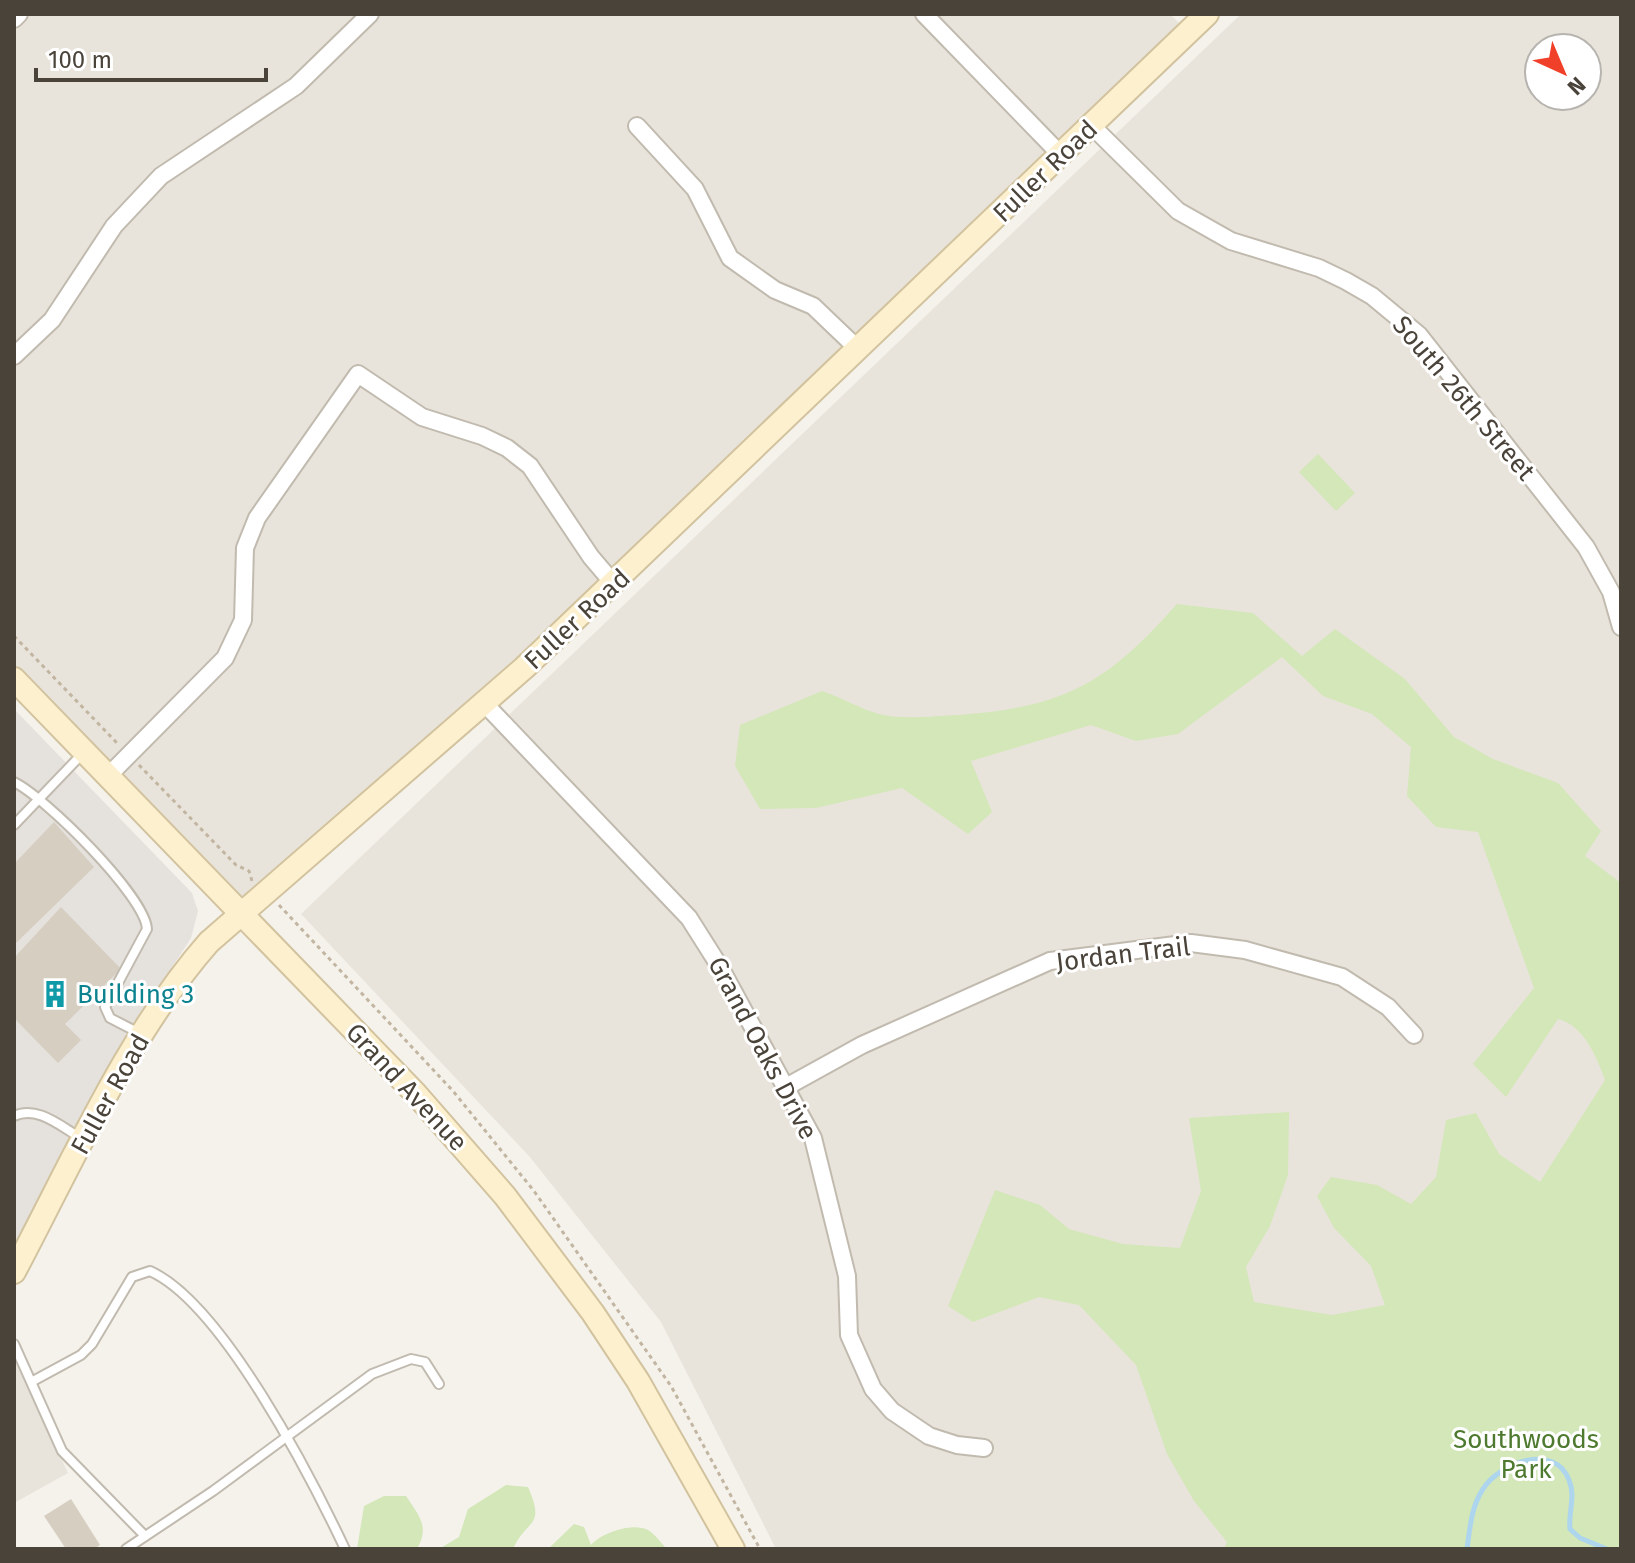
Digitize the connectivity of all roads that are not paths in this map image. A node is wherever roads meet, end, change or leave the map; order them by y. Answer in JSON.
{"nodes":[{"id":1,"x":19,"y":14,"type":"edge"},
{"id":2,"x":370,"y":14,"type":"edge"},
{"id":3,"x":924,"y":14,"type":"edge"},
{"id":4,"x":1207,"y":14,"type":"edge"},
{"id":5,"x":14,"y":19,"type":"edge"},
{"id":6,"x":637,"y":126,"type":"dead end"},
{"id":7,"x":1092,"y":126,"type":"junction"},
{"id":8,"x":1061,"y":155,"type":"junction"},
{"id":9,"x":859,"y":350,"type":"junction"},
{"id":10,"x":14,"y":356,"type":"edge"},
{"id":11,"x":614,"y":584,"type":"junction"},
{"id":12,"x":1621,"y":627,"type":"edge"},
{"id":13,"x":14,"y":679,"type":"edge"},
{"id":14,"x":484,"y":703,"type":"junction"},
{"id":15,"x":85,"y":751,"type":"junction"},
{"id":16,"x":108,"y":776,"type":"junction"},
{"id":17,"x":14,"y":782,"type":"edge"},
{"id":18,"x":40,"y":798,"type":"junction"},
{"id":19,"x":14,"y":825,"type":"edge"},
{"id":20,"x":241,"y":914,"type":"junction"},
{"id":21,"x":142,"y":1035,"type":"junction"},
{"id":22,"x":1414,"y":1035,"type":"dead end"},
{"id":23,"x":786,"y":1087,"type":"junction"},
{"id":24,"x":14,"y":1116,"type":"edge"},
{"id":25,"x":85,"y":1140,"type":"junction"},
{"id":26,"x":14,"y":1272,"type":"edge"},
{"id":27,"x":14,"y":1344,"type":"edge"},
{"id":28,"x":33,"y":1381,"type":"junction"},
{"id":29,"x":439,"y":1384,"type":"dead end"},
{"id":30,"x":287,"y":1436,"type":"junction"},
{"id":31,"x":984,"y":1448,"type":"dead end"},
{"id":32,"x":145,"y":1536,"type":"junction"},
{"id":33,"x":126,"y":1549,"type":"edge"},
{"id":34,"x":345,"y":1549,"type":"edge"},
{"id":35,"x":733,"y":1549,"type":"edge"}],
"edges":[{"from":1,"to":5,"type":"street"},
{"from":2,"to":10,"type":"street"},
{"from":3,"to":8,"type":"street"},
{"from":4,"to":7,"type":"street","name":"Fuller Road"},
{"from":6,"to":9,"type":"street"},
{"from":7,"to":8,"type":"street","name":"Fuller Road"},
{"from":7,"to":12,"type":"street","name":"South 26th Street"},
{"from":8,"to":9,"type":"street","name":"Fuller Road"},
{"from":9,"to":11,"type":"street","name":"Fuller Road"},
{"from":11,"to":14,"type":"street","name":"Fuller Road"},
{"from":11,"to":16,"type":"street"},
{"from":13,"to":15,"type":"street","name":"Grand Avenue"},
{"from":14,"to":20,"type":"street","name":"Fuller Road"},
{"from":14,"to":23,"type":"street","name":"Grand Oaks Drive"},
{"from":15,"to":16,"type":"street","name":"Grand Avenue"},
{"from":15,"to":18,"type":"lane"},
{"from":16,"to":20,"type":"street","name":"Grand Avenue"},
{"from":17,"to":18,"type":"lane"},
{"from":18,"to":19,"type":"lane"},
{"from":18,"to":21,"type":"lane"},
{"from":20,"to":21,"type":"street","name":"Fuller Road"},
{"from":20,"to":35,"type":"street","name":"Grand Avenue"},
{"from":21,"to":25,"type":"street","name":"Fuller Road"},
{"from":22,"to":23,"type":"street","name":"Jordan Trail"},
{"from":23,"to":31,"type":"street","name":"Grand Oaks Drive"},
{"from":24,"to":25,"type":"lane"},
{"from":25,"to":26,"type":"street","name":"Fuller Road"},
{"from":27,"to":28,"type":"lane"},
{"from":28,"to":30,"type":"lane"},
{"from":28,"to":32,"type":"lane"},
{"from":29,"to":30,"type":"lane"},
{"from":30,"to":32,"type":"lane"},
{"from":30,"to":34,"type":"lane"},
{"from":32,"to":33,"type":"lane"}]}
